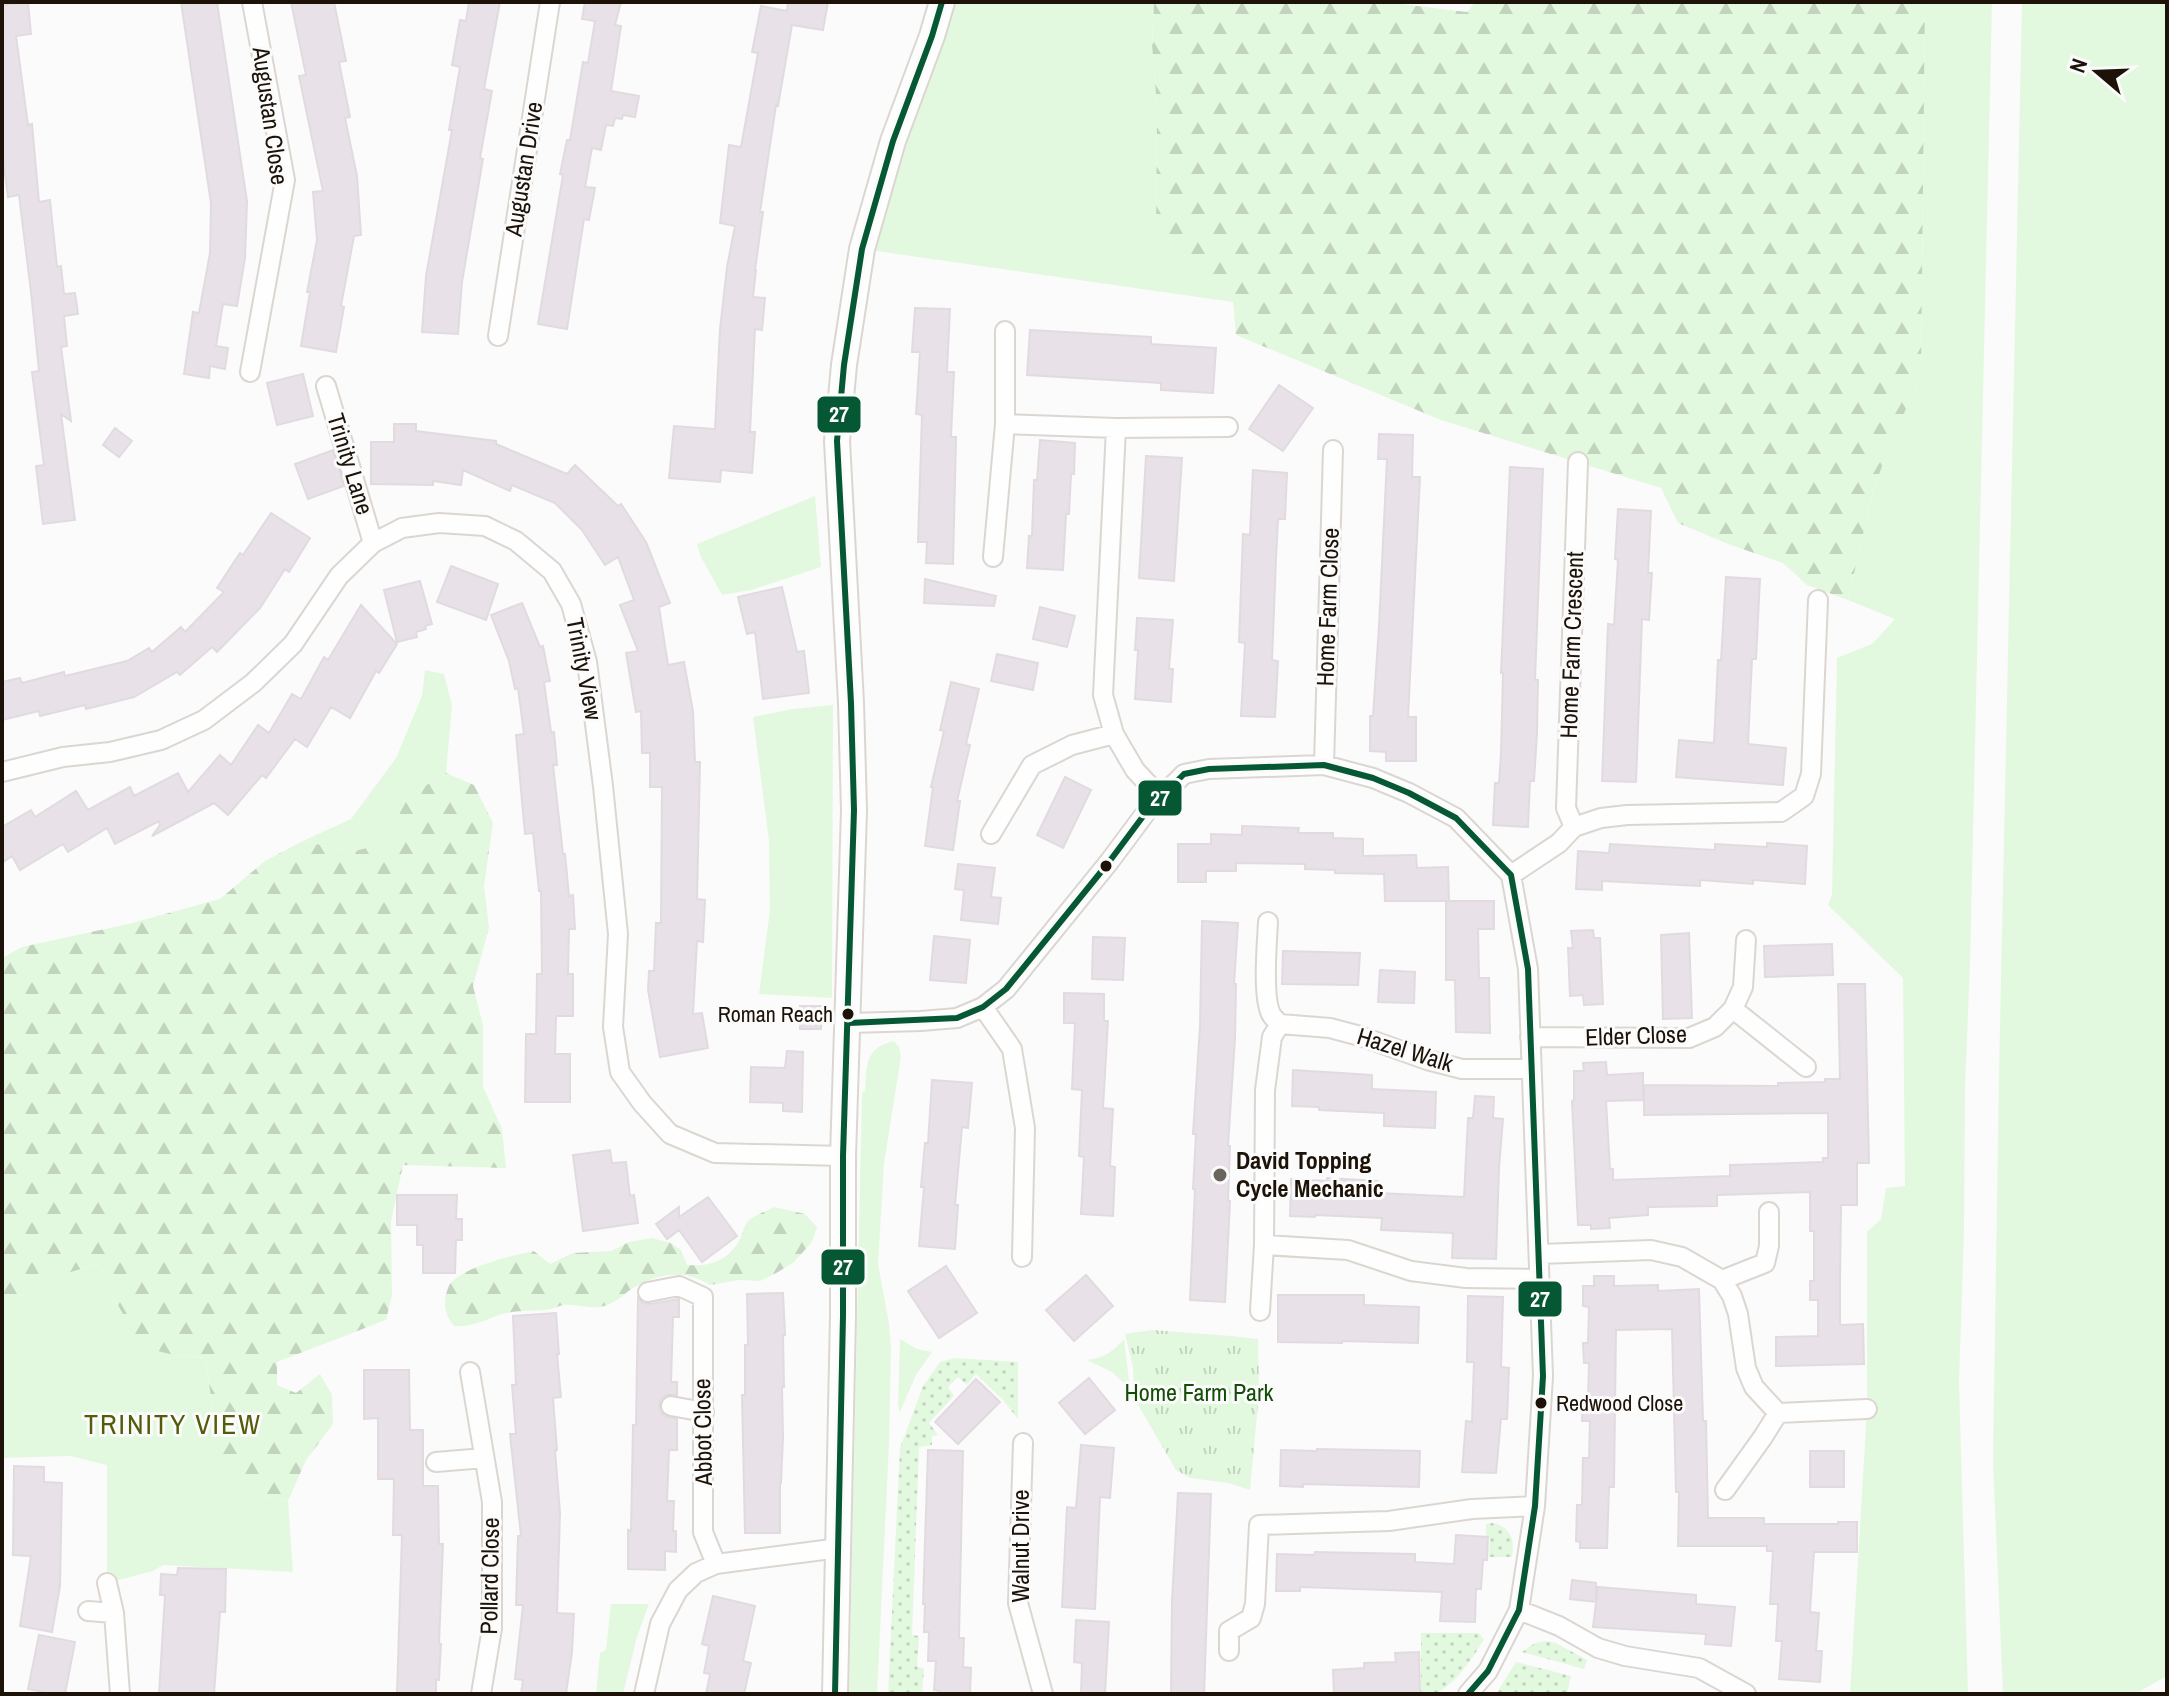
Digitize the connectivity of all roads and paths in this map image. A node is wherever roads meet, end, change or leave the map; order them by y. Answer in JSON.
{"nodes":[{"id":1,"x":252,"y":2,"type":"edge"},
{"id":2,"x":550,"y":2,"type":"edge"},
{"id":3,"x":942,"y":2,"type":"edge"},
{"id":4,"x":1005,"y":331,"type":"dead end"},
{"id":5,"x":498,"y":336,"type":"dead end"},
{"id":6,"x":250,"y":372,"type":"dead end"},
{"id":7,"x":326,"y":386,"type":"dead end"},
{"id":8,"x":1005,"y":424,"type":"junction"},
{"id":9,"x":1228,"y":427,"type":"dead end"},
{"id":10,"x":1116,"y":428,"type":"junction"},
{"id":11,"x":1333,"y":450,"type":"dead end"},
{"id":12,"x":1578,"y":462,"type":"dead end"},
{"id":13,"x":373,"y":543,"type":"junction"},
{"id":14,"x":993,"y":557,"type":"dead end"},
{"id":15,"x":1818,"y":600,"type":"dead end"},
{"id":16,"x":1114,"y":734,"type":"junction"},
{"id":17,"x":1324,"y":765,"type":"junction"},
{"id":18,"x":2,"y":772,"type":"edge"},
{"id":19,"x":1161,"y":798,"type":"junction"},
{"id":20,"x":1574,"y":827,"type":"junction"},
{"id":21,"x":991,"y":834,"type":"dead end"},
{"id":22,"x":1511,"y":875,"type":"junction"},
{"id":23,"x":1268,"y":922,"type":"dead end"},
{"id":24,"x":1746,"y":940,"type":"dead end"},
{"id":25,"x":983,"y":1007,"type":"junction"},
{"id":26,"x":1733,"y":1009,"type":"junction"},
{"id":27,"x":849,"y":1023,"type":"junction"},
{"id":28,"x":1280,"y":1024,"type":"junction"},
{"id":29,"x":1530,"y":1037,"type":"junction"},
{"id":30,"x":1806,"y":1067,"type":"dead end"},
{"id":31,"x":1531,"y":1069,"type":"junction"},
{"id":32,"x":843,"y":1156,"type":"junction"},
{"id":33,"x":1769,"y":1212,"type":"dead end"},
{"id":34,"x":1264,"y":1245,"type":"junction"},
{"id":35,"x":1540,"y":1254,"type":"junction"},
{"id":36,"x":1022,"y":1257,"type":"dead end"},
{"id":37,"x":1539,"y":1279,"type":"junction"},
{"id":38,"x":1722,"y":1280,"type":"junction"},
{"id":39,"x":648,"y":1292,"type":"dead end"},
{"id":40,"x":1260,"y":1311,"type":"dead end"},
{"id":41,"x":470,"y":1372,"type":"dead end"},
{"id":42,"x":671,"y":1406,"type":"dead end"},
{"id":43,"x":1867,"y":1409,"type":"dead end"},
{"id":44,"x":704,"y":1412,"type":"junction"},
{"id":45,"x":1778,"y":1413,"type":"junction"},
{"id":46,"x":1023,"y":1443,"type":"dead end"},
{"id":47,"x":484,"y":1458,"type":"junction"},
{"id":48,"x":436,"y":1462,"type":"dead end"},
{"id":49,"x":1725,"y":1490,"type":"dead end"},
{"id":50,"x":1535,"y":1506,"type":"junction"},
{"id":51,"x":839,"y":1548,"type":"junction"},
{"id":52,"x":716,"y":1564,"type":"junction"},
{"id":53,"x":107,"y":1583,"type":"dead end"},
{"id":54,"x":1519,"y":1610,"type":"junction"},
{"id":55,"x":88,"y":1611,"type":"dead end"},
{"id":56,"x":114,"y":1613,"type":"junction"},
{"id":57,"x":1229,"y":1651,"type":"dead end"},
{"id":58,"x":120,"y":1694,"type":"edge"},
{"id":59,"x":481,"y":1694,"type":"edge"},
{"id":60,"x":644,"y":1694,"type":"edge"},
{"id":61,"x":835,"y":1694,"type":"edge"},
{"id":62,"x":1043,"y":1694,"type":"edge"},
{"id":63,"x":1468,"y":1694,"type":"edge"},
{"id":64,"x":1746,"y":1694,"type":"edge"}],
"edges":[{"from":1,"to":6,"type":"street","name":"Augustan Close"},
{"from":2,"to":5,"type":"street","name":"Augustan Drive"},
{"from":3,"to":27,"type":"street"},
{"from":4,"to":8,"type":"street"},
{"from":7,"to":13,"type":"street","name":"Trinity Lane"},
{"from":8,"to":10,"type":"street"},
{"from":8,"to":14,"type":"street"},
{"from":9,"to":10,"type":"street"},
{"from":10,"to":16,"type":"street"},
{"from":11,"to":17,"type":"street","name":"Home Farm Close"},
{"from":12,"to":20,"type":"street","name":"Home Farm Crescent"},
{"from":13,"to":18,"type":"street","name":"Trinity View"},
{"from":13,"to":32,"type":"street","name":"Trinity View"},
{"from":15,"to":20,"type":"street"},
{"from":16,"to":19,"type":"street"},
{"from":16,"to":21,"type":"street"},
{"from":17,"to":19,"type":"street"},
{"from":17,"to":22,"type":"street"},
{"from":19,"to":25,"type":"street"},
{"from":20,"to":22,"type":"street"},
{"from":22,"to":29,"type":"street"},
{"from":23,"to":28,"type":"street"},
{"from":24,"to":26,"type":"street"},
{"from":25,"to":27,"type":"street"},
{"from":25,"to":36,"type":"street"},
{"from":26,"to":29,"type":"street","name":"Elder Close"},
{"from":26,"to":30,"type":"street"},
{"from":27,"to":32,"type":"street"},
{"from":28,"to":31,"type":"street","name":"Hazel Walk"},
{"from":28,"to":34,"type":"street"},
{"from":29,"to":31,"type":"street"},
{"from":31,"to":35,"type":"street"},
{"from":32,"to":51,"type":"street"},
{"from":33,"to":38,"type":"street"},
{"from":34,"to":37,"type":"street"},
{"from":34,"to":40,"type":"street"},
{"from":35,"to":37,"type":"street"},
{"from":35,"to":38,"type":"street"},
{"from":37,"to":50,"type":"street"},
{"from":38,"to":45,"type":"street"},
{"from":39,"to":44,"type":"street","name":"Abbot Close"},
{"from":41,"to":47,"type":"street","name":"Pollard Close"},
{"from":42,"to":44,"type":"street"},
{"from":43,"to":45,"type":"street"},
{"from":44,"to":52,"type":"street","name":"Abbot Close"},
{"from":45,"to":49,"type":"street"},
{"from":46,"to":62,"type":"street","name":"Walnut Drive"},
{"from":47,"to":48,"type":"street"},
{"from":47,"to":59,"type":"street","name":"Pollard Close"},
{"from":50,"to":54,"type":"street"},
{"from":50,"to":57,"type":"street"},
{"from":51,"to":52,"type":"street"},
{"from":51,"to":61,"type":"street"},
{"from":52,"to":60,"type":"street"},
{"from":53,"to":56,"type":"street"},
{"from":54,"to":63,"type":"street"},
{"from":54,"to":64,"type":"street"},
{"from":55,"to":56,"type":"street"},
{"from":56,"to":58,"type":"street"}]}
